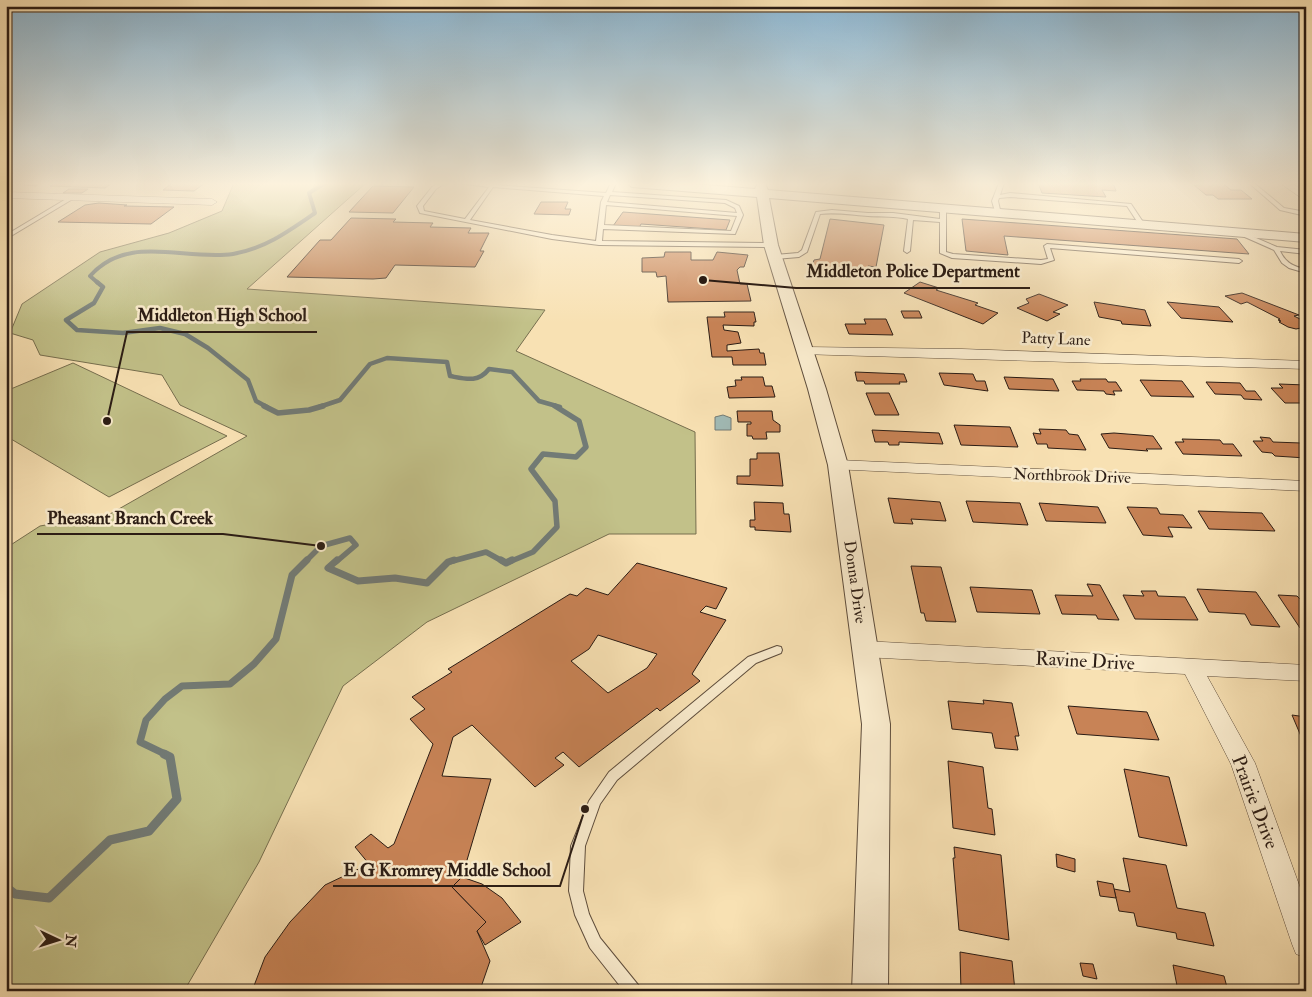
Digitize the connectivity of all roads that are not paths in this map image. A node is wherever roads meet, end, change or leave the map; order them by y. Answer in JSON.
{"nodes":[{"id":1,"x":17,"y":230,"type":"edge"},
{"id":2,"x":518,"y":230,"type":"edge"},
{"id":3,"x":602,"y":230,"type":"edge"},
{"id":4,"x":657,"y":230,"type":"edge"},
{"id":5,"x":734,"y":230,"type":"edge"},
{"id":6,"x":769,"y":230,"type":"edge"},
{"id":7,"x":812,"y":230,"type":"edge"},
{"id":8,"x":909,"y":230,"type":"edge"},
{"id":9,"x":943,"y":230,"type":"edge"},
{"id":10,"x":1215,"y":230,"type":"edge"},
{"id":11,"x":1265,"y":230,"type":"edge"},
{"id":12,"x":1239,"y":232,"type":"junction"},
{"id":13,"x":1306,"y":232,"type":"edge"},
{"id":14,"x":733,"y":233,"type":"junction"},
{"id":15,"x":6,"y":236,"type":"edge"},
{"id":16,"x":1306,"y":238,"type":"edge"},
{"id":17,"x":599,"y":243,"type":"junction"},
{"id":18,"x":731,"y":245,"type":"junction"},
{"id":19,"x":1276,"y":249,"type":"junction"},
{"id":20,"x":773,"y":251,"type":"junction"},
{"id":21,"x":907,"y":251,"type":"dead end"},
{"id":22,"x":1306,"y":252,"type":"edge"},
{"id":23,"x":1239,"y":261,"type":"dead end"},
{"id":24,"x":1306,"y":271,"type":"edge"},
{"id":25,"x":806,"y":351,"type":"junction"},
{"id":26,"x":1306,"y":365,"type":"edge"},
{"id":27,"x":838,"y":465,"type":"junction"},
{"id":28,"x":1306,"y":486,"type":"edge"},
{"id":29,"x":777,"y":650,"type":"dead end"},
{"id":30,"x":864,"y":650,"type":"junction"},
{"id":31,"x":1191,"y":666,"type":"junction"},
{"id":32,"x":1306,"y":673,"type":"edge"},
{"id":33,"x":1306,"y":944,"type":"edge"},
{"id":34,"x":634,"y":991,"type":"edge"},
{"id":35,"x":870,"y":991,"type":"edge"}],
"edges":[{"from":1,"to":15,"type":"lane"},
{"from":2,"to":17,"type":"lane"},
{"from":3,"to":17,"type":"lane"},
{"from":4,"to":14,"type":"lane"},
{"from":5,"to":14,"type":"lane"},
{"from":6,"to":20,"type":"street","name":"Donna Drive"},
{"from":7,"to":20,"type":"lane"},
{"from":8,"to":21,"type":"lane"},
{"from":9,"to":23,"type":"lane"},
{"from":10,"to":12,"type":"street"},
{"from":11,"to":13,"type":"street"},
{"from":12,"to":16,"type":"street"},
{"from":12,"to":19,"type":"lane"},
{"from":14,"to":18,"type":"lane"},
{"from":17,"to":18,"type":"lane"},
{"from":18,"to":20,"type":"lane"},
{"from":19,"to":22,"type":"lane"},
{"from":19,"to":24,"type":"lane"},
{"from":20,"to":25,"type":"street","name":"Donna Drive"},
{"from":25,"to":26,"type":"street","name":"Patty Lane"},
{"from":25,"to":27,"type":"street","name":"Donna Drive"},
{"from":27,"to":28,"type":"street","name":"Northbrook Drive"},
{"from":27,"to":30,"type":"street","name":"Donna Drive"},
{"from":29,"to":34,"type":"lane"},
{"from":30,"to":31,"type":"street","name":"Ravine Drive"},
{"from":30,"to":35,"type":"street","name":"Donna Drive"},
{"from":31,"to":32,"type":"street","name":"Ravine Drive"},
{"from":31,"to":33,"type":"street","name":"Prairie Drive"}]}
